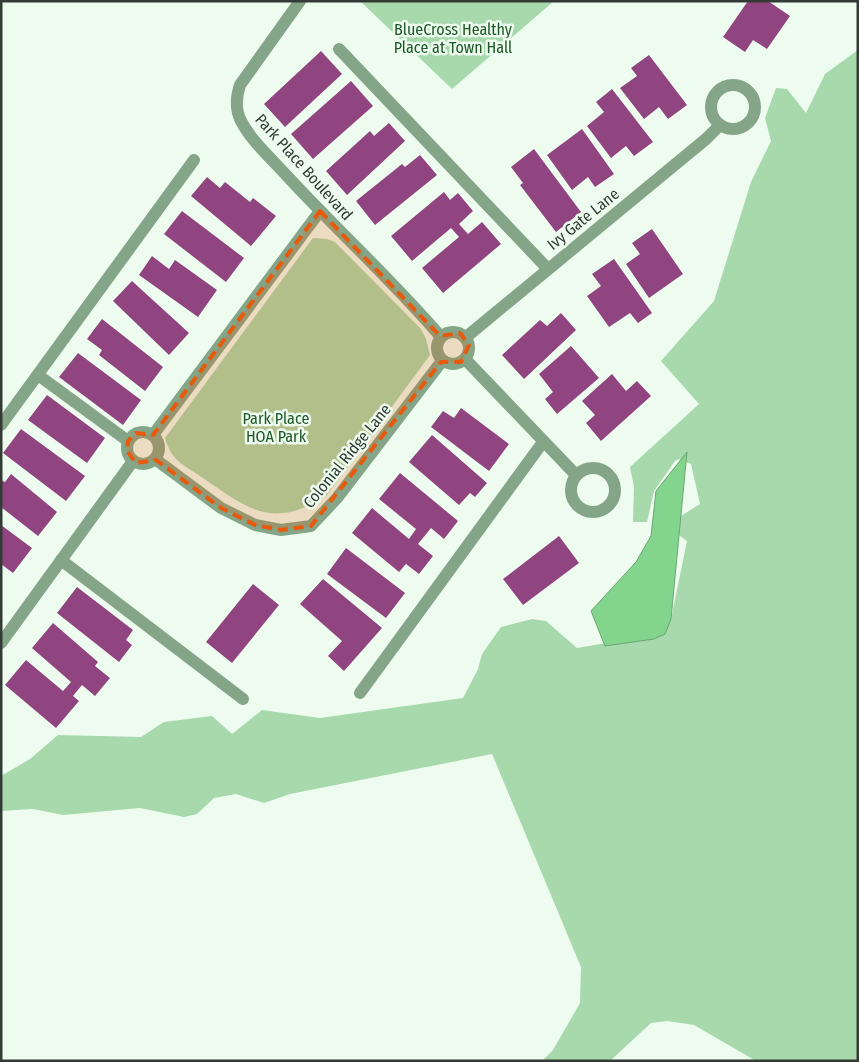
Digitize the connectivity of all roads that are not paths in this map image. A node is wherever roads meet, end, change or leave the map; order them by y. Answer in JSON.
{"nodes":[{"id":1,"x":300,"y":1,"type":"edge"},
{"id":2,"x":339,"y":48,"type":"dead end"},
{"id":3,"x":720,"y":125,"type":"dead end"},
{"id":4,"x":194,"y":160,"type":"dead end"},
{"id":5,"x":320,"y":211,"type":"junction"},
{"id":6,"x":548,"y":268,"type":"junction"},
{"id":7,"x":441,"y":337,"type":"junction"},
{"id":8,"x":466,"y":338,"type":"junction"},
{"id":9,"x":465,"y":359,"type":"junction"},
{"id":10,"x":442,"y":361,"type":"junction"},
{"id":11,"x":38,"y":375,"type":"junction"},
{"id":12,"x":1,"y":425,"type":"edge"},
{"id":13,"x":153,"y":435,"type":"junction"},
{"id":14,"x":128,"y":440,"type":"junction"},
{"id":15,"x":543,"y":442,"type":"junction"},
{"id":16,"x":155,"y":459,"type":"junction"},
{"id":17,"x":133,"y":461,"type":"junction"},
{"id":18,"x":576,"y":475,"type":"dead end"},
{"id":19,"x":61,"y":560,"type":"junction"},
{"id":20,"x":1,"y":643,"type":"edge"},
{"id":21,"x":360,"y":693,"type":"dead end"},
{"id":22,"x":243,"y":699,"type":"dead end"}],
"edges":[{"from":1,"to":5,"type":"street","name":"Park Place Boulevard"},
{"from":2,"to":6,"type":"street"},
{"from":3,"to":6,"type":"street","name":"Ivy Gate Lane"},
{"from":4,"to":11,"type":"street"},
{"from":5,"to":7,"type":"street","name":"Park Place Boulevard"},
{"from":5,"to":13,"type":"street"},
{"from":6,"to":8,"type":"street","name":"Ivy Gate Lane"},
{"from":7,"to":8,"type":"street"},
{"from":7,"to":10,"type":"street"},
{"from":8,"to":9,"type":"street"},
{"from":9,"to":10,"type":"street"},
{"from":9,"to":15,"type":"street"},
{"from":10,"to":16,"type":"street","name":"Colonial Ridge Lane"},
{"from":11,"to":12,"type":"street"},
{"from":11,"to":14,"type":"street"},
{"from":13,"to":14,"type":"street"},
{"from":13,"to":16,"type":"street"},
{"from":14,"to":17,"type":"street"},
{"from":15,"to":18,"type":"street"},
{"from":15,"to":21,"type":"street"},
{"from":16,"to":17,"type":"street"},
{"from":17,"to":19,"type":"street"},
{"from":19,"to":20,"type":"street"},
{"from":19,"to":22,"type":"street"}]}
